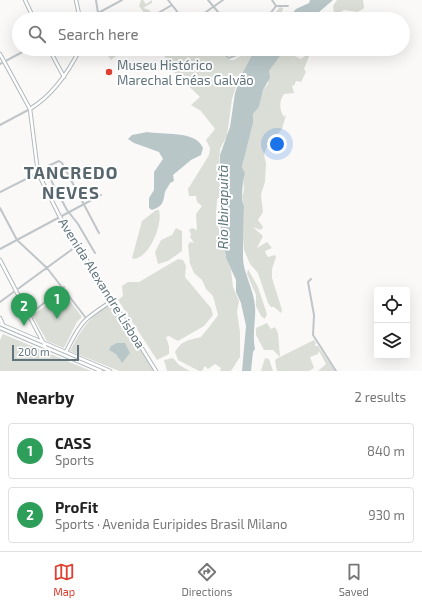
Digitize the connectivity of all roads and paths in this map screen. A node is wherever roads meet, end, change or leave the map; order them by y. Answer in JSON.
{"nodes":[{"id":1,"x":25,"y":0,"type":"edge"},
{"id":2,"x":76,"y":0,"type":"edge"},
{"id":3,"x":96,"y":0,"type":"edge"},
{"id":4,"x":122,"y":0,"type":"edge"},
{"id":5,"x":168,"y":0,"type":"edge"},
{"id":6,"x":208,"y":0,"type":"edge"},
{"id":7,"x":223,"y":0,"type":"edge"},
{"id":8,"x":272,"y":0,"type":"edge"},
{"id":9,"x":172,"y":5,"type":"junction"},
{"id":10,"x":276,"y":6,"type":"junction"},
{"id":11,"x":288,"y":6,"type":"dead end"},
{"id":12,"x":214,"y":7,"type":"junction"},
{"id":13,"x":31,"y":12,"type":"edge"},
{"id":14,"x":79,"y":12,"type":"edge"},
{"id":15,"x":98,"y":12,"type":"edge"},
{"id":16,"x":100,"y":12,"type":"edge"},
{"id":17,"x":160,"y":12,"type":"edge"},
{"id":18,"x":178,"y":12,"type":"edge"},
{"id":19,"x":206,"y":12,"type":"edge"},
{"id":20,"x":218,"y":12,"type":"edge"},
{"id":21,"x":271,"y":12,"type":"edge"},
{"id":22,"x":0,"y":54,"type":"edge"},
{"id":23,"x":15,"y":56,"type":"edge"},
{"id":24,"x":53,"y":56,"type":"edge"},
{"id":25,"x":76,"y":56,"type":"edge"},
{"id":26,"x":225,"y":56,"type":"edge"},
{"id":27,"x":234,"y":56,"type":"edge"},
{"id":28,"x":4,"y":62,"type":"junction"},
{"id":29,"x":0,"y":64,"type":"edge"},
{"id":30,"x":64,"y":77,"type":"junction"},
{"id":31,"x":30,"y":109,"type":"junction"},
{"id":32,"x":0,"y":125,"type":"edge"},
{"id":33,"x":38,"y":172,"type":"junction"},
{"id":34,"x":0,"y":192,"type":"edge"},
{"id":35,"x":101,"y":195,"type":"dead end"},
{"id":36,"x":84,"y":204,"type":"junction"},
{"id":37,"x":0,"y":208,"type":"edge"},
{"id":38,"x":69,"y":212,"type":"junction"},
{"id":39,"x":60,"y":217,"type":"junction"},
{"id":40,"x":100,"y":233,"type":"dead end"},
{"id":41,"x":17,"y":240,"type":"junction"},
{"id":42,"x":78,"y":245,"type":"junction"},
{"id":43,"x":0,"y":248,"type":"edge"},
{"id":44,"x":96,"y":253,"type":"dead end"},
{"id":45,"x":0,"y":260,"type":"edge"},
{"id":46,"x":47,"y":268,"type":"junction"},
{"id":47,"x":311,"y":279,"type":"dead end"},
{"id":48,"x":64,"y":287,"type":"junction"},
{"id":49,"x":16,"y":291,"type":"junction"},
{"id":50,"x":112,"y":301,"type":"junction"},
{"id":51,"x":0,"y":302,"type":"edge"},
{"id":52,"x":29,"y":315,"type":"junction"},
{"id":53,"x":0,"y":318,"type":"edge"},
{"id":54,"x":86,"y":318,"type":"junction"},
{"id":55,"x":0,"y":324,"type":"edge"},
{"id":56,"x":2,"y":327,"type":"edge"},
{"id":57,"x":43,"y":342,"type":"junction"},
{"id":58,"x":46,"y":348,"type":"junction"},
{"id":59,"x":66,"y":352,"type":"junction"},
{"id":60,"x":64,"y":355,"type":"junction"},
{"id":61,"x":101,"y":371,"type":"edge"},
{"id":62,"x":110,"y":371,"type":"edge"},
{"id":63,"x":156,"y":371,"type":"edge"},
{"id":64,"x":336,"y":371,"type":"edge"}],
"edges":[{"from":1,"to":13,"type":"street"},
{"from":2,"to":14,"type":"street"},
{"from":3,"to":15,"type":"street"},
{"from":4,"to":16,"type":"street"},
{"from":5,"to":9,"type":"street"},
{"from":6,"to":12,"type":"street"},
{"from":7,"to":12,"type":"street"},
{"from":8,"to":10,"type":"street"},
{"from":9,"to":17,"type":"street"},
{"from":9,"to":18,"type":"street"},
{"from":10,"to":11,"type":"street"},
{"from":10,"to":21,"type":"street"},
{"from":12,"to":19,"type":"street"},
{"from":12,"to":20,"type":"street"},
{"from":22,"to":28,"type":"street"},
{"from":23,"to":28,"type":"street"},
{"from":24,"to":30,"type":"street"},
{"from":25,"to":30,"type":"street"},
{"from":26,"to":27,"type":"street"},
{"from":28,"to":29,"type":"street"},
{"from":28,"to":31,"type":"street"},
{"from":30,"to":31,"type":"street"},
{"from":31,"to":32,"type":"street"},
{"from":31,"to":33,"type":"street","name":"Avenida Alexandre Lisboa"},
{"from":33,"to":34,"type":"street"},
{"from":33,"to":39,"type":"street","name":"Avenida Alexandre Lisboa"},
{"from":35,"to":36,"type":"street"},
{"from":36,"to":38,"type":"street"},
{"from":36,"to":38,"type":"street"},
{"from":36,"to":40,"type":"street"},
{"from":37,"to":41,"type":"street"},
{"from":38,"to":39,"type":"street"},
{"from":38,"to":44,"type":"street"},
{"from":39,"to":41,"type":"street"},
{"from":39,"to":42,"type":"street","name":"Avenida Alexandre Lisboa"},
{"from":41,"to":43,"type":"street"},
{"from":41,"to":46,"type":"street"},
{"from":42,"to":46,"type":"street"},
{"from":42,"to":50,"type":"street","name":"Avenida Alexandre Lisboa"},
{"from":45,"to":49,"type":"street"},
{"from":46,"to":48,"type":"street"},
{"from":46,"to":49,"type":"street"},
{"from":47,"to":64,"type":"street"},
{"from":48,"to":52,"type":"street"},
{"from":48,"to":54,"type":"street"},
{"from":49,"to":51,"type":"street"},
{"from":49,"to":52,"type":"street"},
{"from":50,"to":54,"type":"street"},
{"from":50,"to":63,"type":"street","name":"Avenida Alexandre Lisboa"},
{"from":52,"to":57,"type":"street"},
{"from":53,"to":56,"type":"street"},
{"from":54,"to":59,"type":"street"},
{"from":55,"to":56,"type":"street"},
{"from":56,"to":57,"type":"street"},
{"from":56,"to":58,"type":"street"},
{"from":57,"to":58,"type":"street"},
{"from":57,"to":59,"type":"street"},
{"from":58,"to":60,"type":"street"},
{"from":59,"to":60,"type":"street"},
{"from":59,"to":62,"type":"street"},
{"from":60,"to":61,"type":"street"}]}
